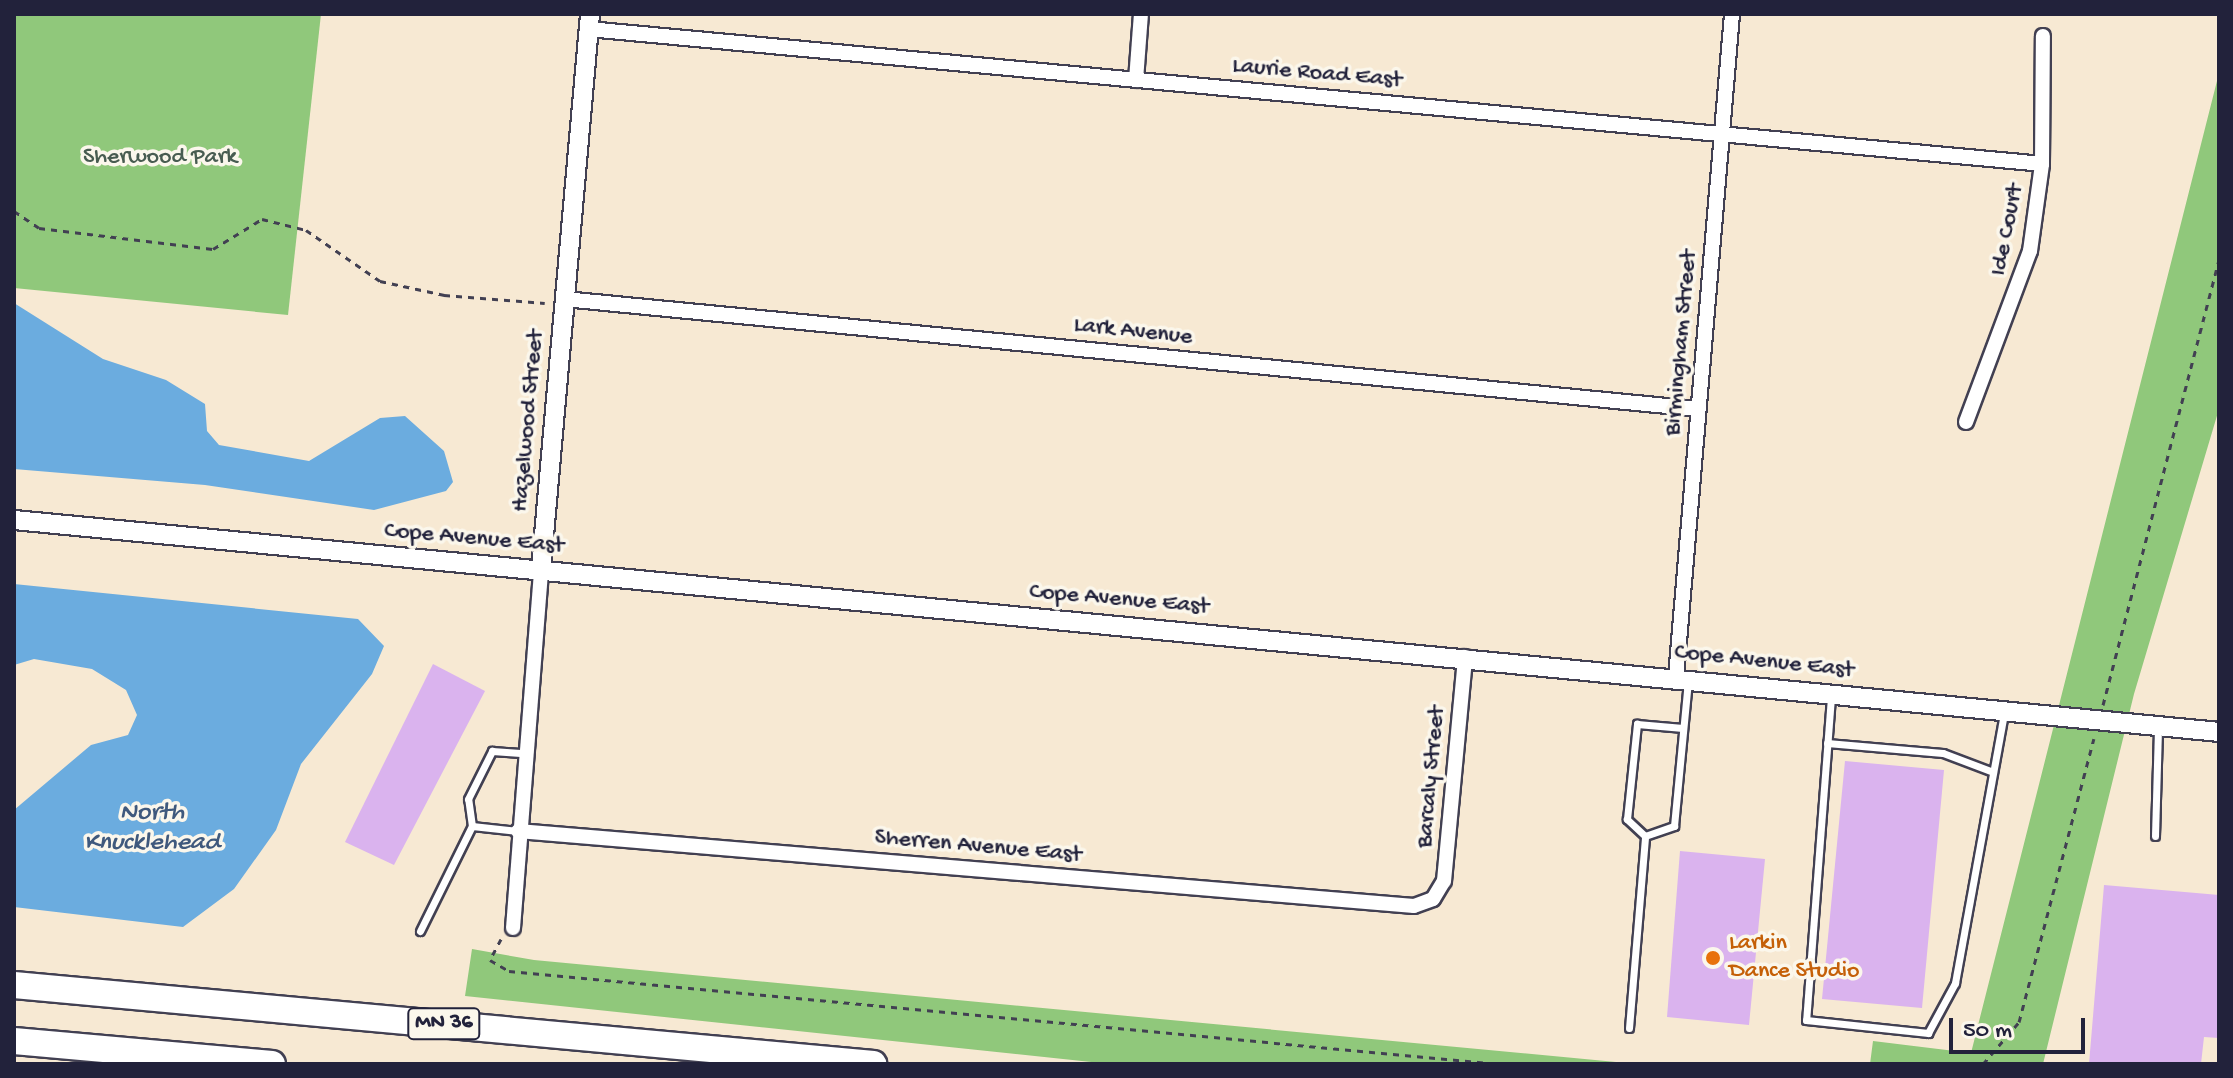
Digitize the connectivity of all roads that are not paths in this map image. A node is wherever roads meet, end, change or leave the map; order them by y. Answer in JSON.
{"nodes":[{"id":1,"x":1141,"y":14,"type":"edge"},
{"id":2,"x":1732,"y":14,"type":"edge"},
{"id":3,"x":589,"y":22,"type":"edge"},
{"id":4,"x":2043,"y":36,"type":"dead end"},
{"id":5,"x":1136,"y":80,"type":"junction"},
{"id":6,"x":1722,"y":134,"type":"junction"},
{"id":7,"x":2042,"y":164,"type":"junction"},
{"id":8,"x":556,"y":301,"type":"junction"},
{"id":9,"x":1699,"y":409,"type":"junction"},
{"id":10,"x":1966,"y":422,"type":"dead end"},
{"id":11,"x":14,"y":520,"type":"edge"},
{"id":12,"x":541,"y":569,"type":"junction"},
{"id":13,"x":1465,"y":657,"type":"junction"},
{"id":14,"x":1682,"y":677,"type":"junction"},
{"id":15,"x":1831,"y":693,"type":"junction"},
{"id":16,"x":2004,"y":711,"type":"junction"},
{"id":17,"x":2158,"y":726,"type":"junction"},
{"id":18,"x":1683,"y":728,"type":"junction"},
{"id":19,"x":2219,"y":732,"type":"edge"},
{"id":20,"x":1827,"y":743,"type":"junction"},
{"id":21,"x":524,"y":753,"type":"junction"},
{"id":22,"x":1993,"y":772,"type":"junction"},
{"id":23,"x":472,"y":826,"type":"junction"},
{"id":24,"x":518,"y":831,"type":"junction"},
{"id":25,"x":1645,"y":836,"type":"junction"},
{"id":26,"x":2155,"y":836,"type":"dead end"},
{"id":27,"x":1433,"y":899,"type":"joint"},
{"id":28,"x":513,"y":928,"type":"road end"},
{"id":29,"x":420,"y":931,"type":"dead end"},
{"id":30,"x":14,"y":985,"type":"edge"},
{"id":31,"x":1629,"y":1028,"type":"dead end"},
{"id":32,"x":14,"y":1041,"type":"edge"},
{"id":33,"x":272,"y":1064,"type":"edge"},
{"id":34,"x":873,"y":1064,"type":"edge"}],
"edges":[{"from":1,"to":5,"type":"street"},
{"from":2,"to":6,"type":"street","name":"Birmingham Street"},
{"from":3,"to":5,"type":"street","name":"Laurie Road East"},
{"from":3,"to":8,"type":"street","name":"Hazelwood Street"},
{"from":4,"to":7,"type":"street","name":"Ide Court"},
{"from":5,"to":6,"type":"street","name":"Laurie Road East"},
{"from":6,"to":7,"type":"street","name":"Laurie Road East"},
{"from":6,"to":9,"type":"street","name":"Birmingham Street"},
{"from":7,"to":10,"type":"street","name":"Ide Court"},
{"from":8,"to":9,"type":"street","name":"Lark Avenue"},
{"from":8,"to":12,"type":"street","name":"Hazelwood Street"},
{"from":9,"to":14,"type":"street","name":"Birmingham Street"},
{"from":11,"to":12,"type":"street","name":"Cope Avenue East"},
{"from":12,"to":13,"type":"street","name":"Cope Avenue East"},
{"from":12,"to":21,"type":"street","name":"Hazelwood Street"},
{"from":13,"to":14,"type":"street","name":"Cope Avenue East"},
{"from":13,"to":27,"type":"street","name":"Barcaly Street"},
{"from":14,"to":15,"type":"street","name":"Cope Avenue East"},
{"from":14,"to":18,"type":"lane"},
{"from":15,"to":16,"type":"street","name":"Cope Avenue East"},
{"from":15,"to":20,"type":"lane"},
{"from":16,"to":17,"type":"street","name":"Cope Avenue East"},
{"from":16,"to":22,"type":"lane"},
{"from":17,"to":19,"type":"street","name":"Cope Avenue East"},
{"from":17,"to":26,"type":"lane"},
{"from":18,"to":25,"type":"lane"},
{"from":18,"to":25,"type":"lane"},
{"from":20,"to":22,"type":"lane"},
{"from":20,"to":22,"type":"lane"},
{"from":21,"to":23,"type":"lane"},
{"from":21,"to":24,"type":"street","name":"Hazelwood Street"},
{"from":23,"to":24,"type":"lane"},
{"from":23,"to":29,"type":"lane"},
{"from":24,"to":27,"type":"street","name":"Sherren Avenue East"},
{"from":24,"to":28,"type":"street","name":"Hazelwood Street"},
{"from":25,"to":31,"type":"lane"},
{"from":30,"to":34,"type":"highway","number":"MN 36"},
{"from":32,"to":33,"type":"highway"}]}
